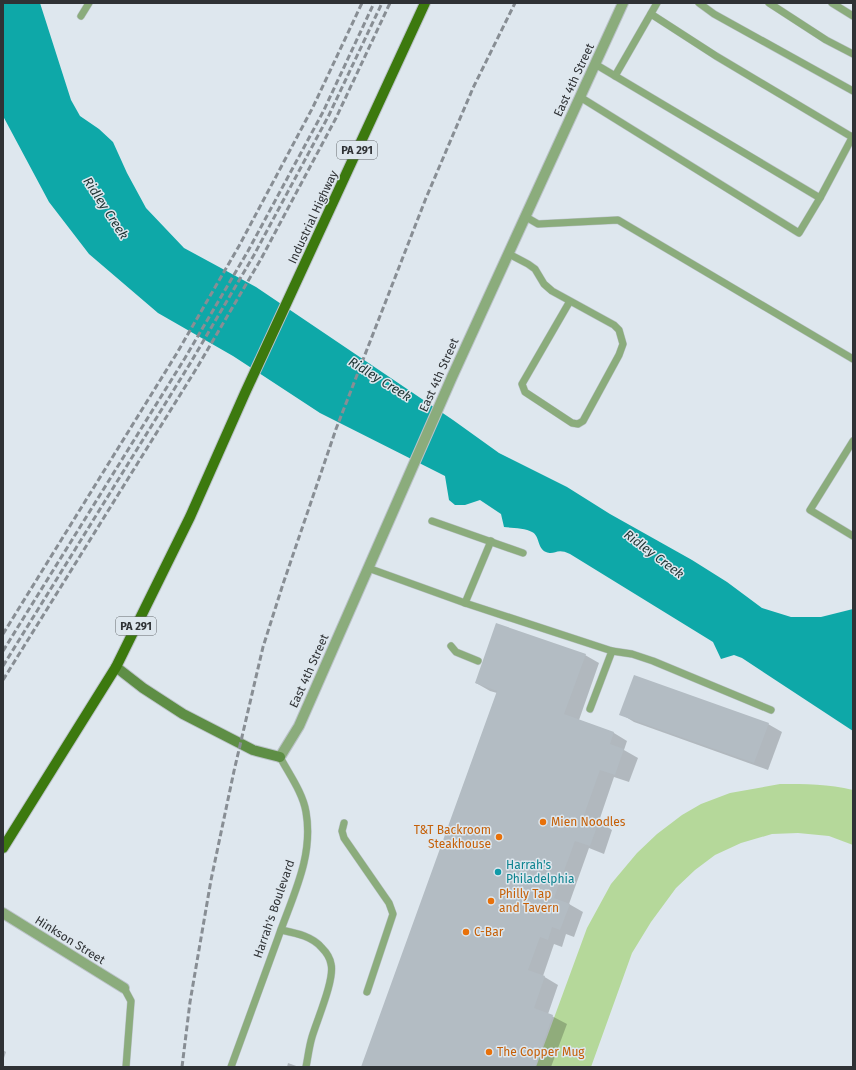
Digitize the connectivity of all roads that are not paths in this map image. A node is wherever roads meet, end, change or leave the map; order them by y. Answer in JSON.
{"nodes":[{"id":1,"x":90,"y":3,"type":"edge"},
{"id":2,"x":425,"y":3,"type":"edge"},
{"id":3,"x":623,"y":3,"type":"edge"},
{"id":4,"x":657,"y":3,"type":"edge"},
{"id":5,"x":700,"y":3,"type":"edge"},
{"id":6,"x":769,"y":3,"type":"edge"},
{"id":7,"x":832,"y":3,"type":"edge"},
{"id":8,"x":651,"y":14,"type":"junction"},
{"id":9,"x":81,"y":16,"type":"dead end"},
{"id":10,"x":853,"y":16,"type":"edge"},
{"id":11,"x":853,"y":54,"type":"edge"},
{"id":12,"x":595,"y":64,"type":"junction"},
{"id":13,"x":615,"y":76,"type":"junction"},
{"id":14,"x":853,"y":91,"type":"edge"},
{"id":15,"x":580,"y":97,"type":"junction"},
{"id":16,"x":853,"y":137,"type":"edge"},
{"id":17,"x":820,"y":198,"type":"junction"},
{"id":18,"x":526,"y":216,"type":"junction"},
{"id":19,"x":509,"y":254,"type":"junction"},
{"id":20,"x":570,"y":301,"type":"junction"},
{"id":21,"x":853,"y":359,"type":"edge"},
{"id":22,"x":853,"y":441,"type":"edge"},
{"id":23,"x":432,"y":521,"type":"dead end"},
{"id":24,"x":853,"y":536,"type":"edge"},
{"id":25,"x":491,"y":541,"type":"junction"},
{"id":26,"x":523,"y":553,"type":"dead end"},
{"id":27,"x":368,"y":568,"type":"junction"},
{"id":28,"x":465,"y":603,"type":"junction"},
{"id":29,"x":451,"y":646,"type":"dead end"},
{"id":30,"x":612,"y":651,"type":"junction"},
{"id":31,"x":478,"y":661,"type":"dead end"},
{"id":32,"x":116,"y":667,"type":"junction"},
{"id":33,"x":590,"y":709,"type":"dead end"},
{"id":34,"x":771,"y":710,"type":"dead end"},
{"id":35,"x":280,"y":757,"type":"junction"},
{"id":36,"x":344,"y":823,"type":"dead end"},
{"id":37,"x":3,"y":848,"type":"edge"},
{"id":38,"x":3,"y":913,"type":"edge"},
{"id":39,"x":281,"y":930,"type":"junction"},
{"id":40,"x":124,"y":988,"type":"joint"},
{"id":41,"x":367,"y":992,"type":"dead end"},
{"id":42,"x":126,"y":1067,"type":"edge"},
{"id":43,"x":231,"y":1067,"type":"edge"},
{"id":44,"x":306,"y":1067,"type":"edge"}],
"edges":[{"from":1,"to":9,"type":"lane"},
{"from":2,"to":32,"type":"main road","name":"Industrial Highway","number":"PA 291"},
{"from":3,"to":12,"type":"street","name":"East 4th Street"},
{"from":4,"to":8,"type":"lane"},
{"from":5,"to":14,"type":"lane"},
{"from":6,"to":11,"type":"lane"},
{"from":7,"to":10,"type":"lane"},
{"from":8,"to":13,"type":"lane"},
{"from":8,"to":16,"type":"lane"},
{"from":12,"to":13,"type":"lane"},
{"from":12,"to":15,"type":"street","name":"East 4th Street"},
{"from":13,"to":17,"type":"lane"},
{"from":15,"to":17,"type":"lane"},
{"from":15,"to":18,"type":"street","name":"East 4th Street"},
{"from":16,"to":17,"type":"lane"},
{"from":18,"to":19,"type":"street","name":"East 4th Street"},
{"from":18,"to":21,"type":"lane"},
{"from":19,"to":20,"type":"lane"},
{"from":19,"to":27,"type":"street","name":"East 4th Street"},
{"from":20,"to":20,"type":"lane"},
{"from":22,"to":24,"type":"lane"},
{"from":23,"to":25,"type":"lane"},
{"from":25,"to":26,"type":"lane"},
{"from":25,"to":28,"type":"lane"},
{"from":27,"to":28,"type":"lane"},
{"from":27,"to":35,"type":"street","name":"East 4th Street"},
{"from":28,"to":30,"type":"lane"},
{"from":29,"to":31,"type":"lane"},
{"from":30,"to":33,"type":"lane"},
{"from":30,"to":34,"type":"lane"},
{"from":32,"to":35,"type":"street"},
{"from":32,"to":37,"type":"main road","number":"PA 291"},
{"from":35,"to":39,"type":"lane","name":"Harrah's Boulevard"},
{"from":36,"to":41,"type":"lane"},
{"from":38,"to":40,"type":"street","name":"Hinkson Street"},
{"from":39,"to":43,"type":"lane","name":"Harrah's Boulevard"},
{"from":39,"to":44,"type":"lane"},
{"from":40,"to":42,"type":"lane"}]}
